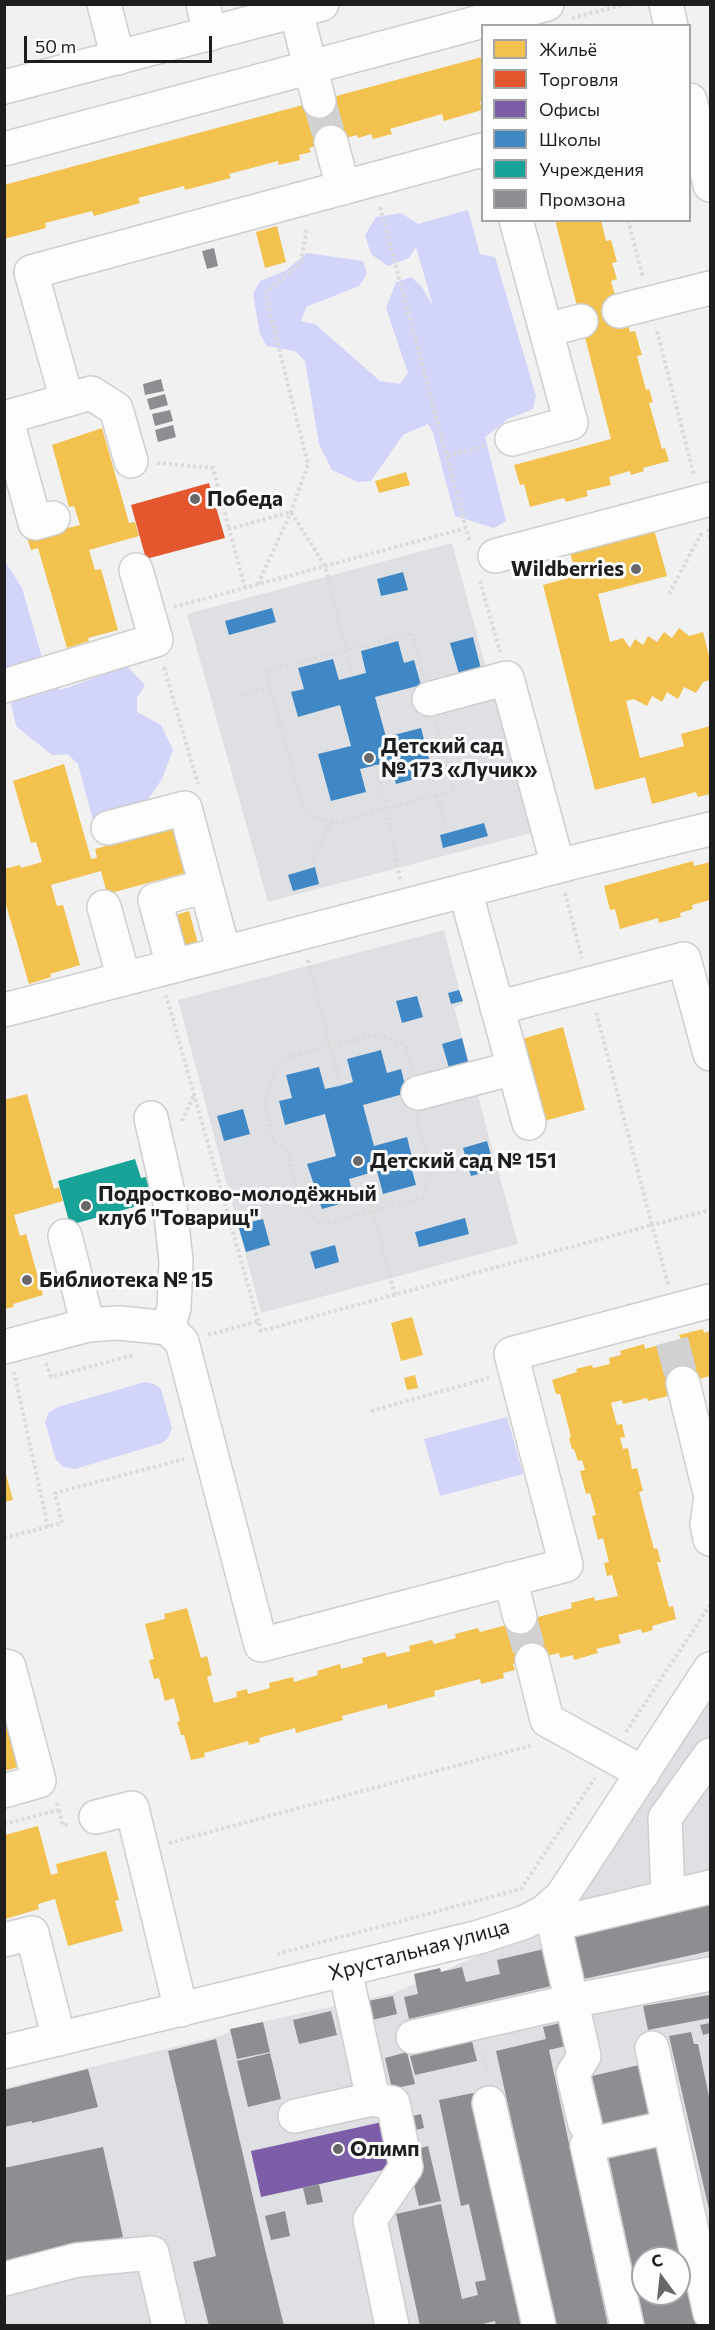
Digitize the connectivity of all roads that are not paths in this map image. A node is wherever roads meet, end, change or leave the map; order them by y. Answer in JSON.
{"nodes":[{"id":1,"x":104,"y":4,"type":"edge"},
{"id":2,"x":666,"y":4,"type":"edge"},
{"id":3,"x":309,"y":8,"type":"edge"},
{"id":4,"x":554,"y":12,"type":"edge"},
{"id":5,"x":206,"y":19,"type":"edge"},
{"id":6,"x":501,"y":24,"type":"edge"},
{"id":7,"x":671,"y":24,"type":"edge"},
{"id":8,"x":481,"y":28,"type":"edge"},
{"id":9,"x":118,"y":58,"type":"junction"},
{"id":10,"x":310,"y":67,"type":"junction"},
{"id":11,"x":4,"y":87,"type":"edge"},
{"id":12,"x":319,"y":101,"type":"tunnel mouth"},
{"id":13,"x":691,"y":104,"type":"edge"},
{"id":14,"x":330,"y":142,"type":"tunnel mouth"},
{"id":15,"x":4,"y":149,"type":"edge"},
{"id":16,"x":481,"y":151,"type":"edge"},
{"id":17,"x":711,"y":185,"type":"edge"},
{"id":18,"x":342,"y":188,"type":"junction"},
{"id":19,"x":517,"y":222,"type":"edge"},
{"id":20,"x":711,"y":288,"type":"edge"},
{"id":21,"x":635,"y":307,"type":"road end"},
{"id":22,"x":581,"y":321,"type":"dead end"},
{"id":23,"x":546,"y":330,"type":"junction"},
{"id":24,"x":67,"y":400,"type":"junction"},
{"id":25,"x":5,"y":417,"type":"edge"},
{"id":26,"x":512,"y":439,"type":"road end"},
{"id":27,"x":131,"y":461,"type":"road end"},
{"id":28,"x":706,"y":500,"type":"edge"},
{"id":29,"x":53,"y":518,"type":"dead end"},
{"id":30,"x":482,"y":559,"type":"road end"},
{"id":31,"x":136,"y":570,"type":"dead end"},
{"id":32,"x":4,"y":686,"type":"edge"},
{"id":33,"x":429,"y":699,"type":"road end"},
{"id":34,"x":108,"y":828,"type":"dead end"},
{"id":35,"x":711,"y":829,"type":"edge"},
{"id":36,"x":558,"y":866,"type":"junction"},
{"id":37,"x":206,"y":886,"type":"junction"},
{"id":38,"x":465,"y":890,"type":"junction"},
{"id":39,"x":104,"y":908,"type":"dead end"},
{"id":40,"x":224,"y":953,"type":"junction"},
{"id":41,"x":166,"y":968,"type":"junction"},
{"id":42,"x":124,"y":979,"type":"junction"},
{"id":43,"x":497,"y":1008,"type":"junction"},
{"id":44,"x":4,"y":1010,"type":"edge"},
{"id":45,"x":711,"y":1054,"type":"edge"},
{"id":46,"x":514,"y":1068,"type":"junction"},
{"id":47,"x":418,"y":1093,"type":"road end"},
{"id":48,"x":151,"y":1118,"type":"dead end"},
{"id":49,"x":529,"y":1123,"type":"dead end"},
{"id":50,"x":65,"y":1236,"type":"dead end"},
{"id":51,"x":711,"y":1301,"type":"edge"},
{"id":52,"x":88,"y":1325,"type":"junction"},
{"id":53,"x":175,"y":1335,"type":"junction"},
{"id":54,"x":9,"y":1357,"type":"edge"},
{"id":55,"x":683,"y":1383,"type":"tunnel mouth"},
{"id":56,"x":711,"y":1493,"type":"edge"},
{"id":57,"x":711,"y":1503,"type":"edge"},
{"id":58,"x":711,"y":1539,"type":"edge"},
{"id":59,"x":510,"y":1579,"type":"junction"},
{"id":60,"x":520,"y":1617,"type":"tunnel mouth"},
{"id":61,"x":532,"y":1660,"type":"tunnel mouth"},
{"id":62,"x":4,"y":1666,"type":"edge"},
{"id":63,"x":711,"y":1669,"type":"edge"},
{"id":64,"x":711,"y":1755,"type":"edge"},
{"id":65,"x":643,"y":1773,"type":"junction"},
{"id":66,"x":4,"y":1791,"type":"edge"},
{"id":67,"x":96,"y":1817,"type":"dead end"},
{"id":68,"x":711,"y":1887,"type":"edge"},
{"id":69,"x":668,"y":1897,"type":"junction"},
{"id":70,"x":549,"y":1918,"type":"junction"},
{"id":71,"x":4,"y":1940,"type":"edge"},
{"id":72,"x":345,"y":1970,"type":"junction"},
{"id":73,"x":711,"y":1974,"type":"edge"},
{"id":74,"x":572,"y":2001,"type":"junction"},
{"id":75,"x":182,"y":2010,"type":"junction"},
{"id":76,"x":413,"y":2037,"type":"dead end"},
{"id":77,"x":59,"y":2039,"type":"junction"},
{"id":78,"x":652,"y":2048,"type":"dead end"},
{"id":79,"x":4,"y":2052,"type":"edge"},
{"id":80,"x":373,"y":2099,"type":"junction"},
{"id":81,"x":489,"y":2103,"type":"road end"},
{"id":82,"x":295,"y":2116,"type":"dead end"},
{"id":83,"x":585,"y":2124,"type":"dead end"},
{"id":84,"x":669,"y":2127,"type":"junction"},
{"id":85,"x":4,"y":2279,"type":"edge"},
{"id":86,"x":711,"y":2313,"type":"edge"},
{"id":87,"x":169,"y":2325,"type":"edge"},
{"id":88,"x":392,"y":2325,"type":"edge"},
{"id":89,"x":538,"y":2325,"type":"edge"},
{"id":90,"x":627,"y":2325,"type":"edge"}],
"edges":[{"from":1,"to":9,"type":"street"},
{"from":2,"to":7,"type":"street"},
{"from":3,"to":5,"type":"street"},
{"from":3,"to":10,"type":"street"},
{"from":4,"to":6,"type":"street"},
{"from":5,"to":9,"type":"street"},
{"from":8,"to":10,"type":"street"},
{"from":9,"to":11,"type":"street"},
{"from":10,"to":12,"type":"street"},
{"from":10,"to":15,"type":"street"},
{"from":13,"to":17,"type":"street"},
{"from":14,"to":18,"type":"street"},
{"from":16,"to":18,"type":"street"},
{"from":18,"to":24,"type":"street"},
{"from":19,"to":23,"type":"street"},
{"from":20,"to":21,"type":"street"},
{"from":22,"to":23,"type":"street"},
{"from":23,"to":26,"type":"street"},
{"from":24,"to":25,"type":"street"},
{"from":24,"to":27,"type":"street"},
{"from":25,"to":29,"type":"street"},
{"from":28,"to":30,"type":"street"},
{"from":31,"to":32,"type":"street"},
{"from":33,"to":36,"type":"street"},
{"from":34,"to":37,"type":"street"},
{"from":35,"to":36,"type":"street"},
{"from":36,"to":38,"type":"street"},
{"from":37,"to":40,"type":"street"},
{"from":37,"to":41,"type":"street"},
{"from":38,"to":40,"type":"street"},
{"from":38,"to":43,"type":"street"},
{"from":39,"to":42,"type":"street"},
{"from":40,"to":41,"type":"street"},
{"from":41,"to":42,"type":"street"},
{"from":42,"to":44,"type":"street"},
{"from":43,"to":45,"type":"street"},
{"from":43,"to":46,"type":"street"},
{"from":46,"to":47,"type":"street"},
{"from":46,"to":49,"type":"street"},
{"from":48,"to":53,"type":"street"},
{"from":50,"to":52,"type":"street"},
{"from":51,"to":59,"type":"street"},
{"from":52,"to":53,"type":"street"},
{"from":52,"to":54,"type":"street"},
{"from":53,"to":59,"type":"street"},
{"from":55,"to":56,"type":"street"},
{"from":57,"to":58,"type":"street"},
{"from":59,"to":60,"type":"street"},
{"from":61,"to":65,"type":"street"},
{"from":62,"to":66,"type":"street"},
{"from":63,"to":65,"type":"street","name":"Хрустальная улица"},
{"from":64,"to":69,"type":"street"},
{"from":65,"to":70,"type":"street","name":"Хрустальная улица"},
{"from":67,"to":75,"type":"street"},
{"from":68,"to":69,"type":"street"},
{"from":69,"to":70,"type":"street"},
{"from":70,"to":72,"type":"street","name":"Хрустальная улица"},
{"from":70,"to":74,"type":"street"},
{"from":71,"to":77,"type":"street"},
{"from":72,"to":75,"type":"street","name":"Хрустальная улица"},
{"from":72,"to":80,"type":"street"},
{"from":73,"to":74,"type":"street"},
{"from":74,"to":76,"type":"street"},
{"from":74,"to":83,"type":"street"},
{"from":75,"to":77,"type":"street","name":"Хрустальная улица"},
{"from":77,"to":79,"type":"street","name":"Хрустальная улица"},
{"from":78,"to":84,"type":"street"},
{"from":80,"to":82,"type":"street"},
{"from":80,"to":88,"type":"street"},
{"from":81,"to":89,"type":"street"},
{"from":84,"to":86,"type":"street"},
{"from":84,"to":90,"type":"street"},
{"from":85,"to":87,"type":"street"}]}
